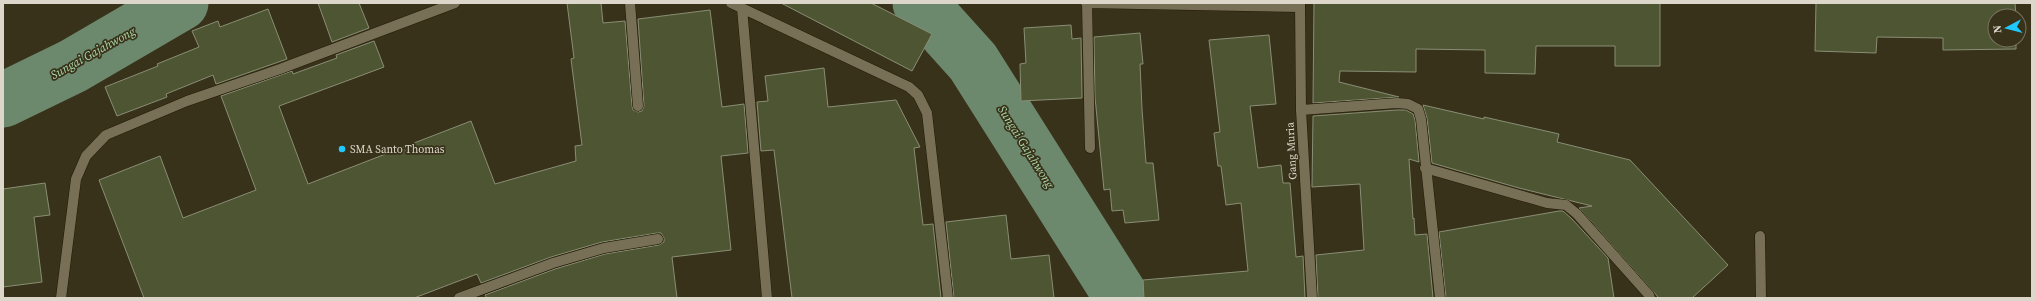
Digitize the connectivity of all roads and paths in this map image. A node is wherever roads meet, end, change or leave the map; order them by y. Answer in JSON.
{"nodes":[{"id":1,"x":455,"y":3,"type":"edge"},
{"id":2,"x":630,"y":3,"type":"edge"},
{"id":3,"x":731,"y":3,"type":"edge"},
{"id":4,"x":1087,"y":3,"type":"edge"},
{"id":5,"x":1300,"y":5,"type":"edge"},
{"id":6,"x":742,"y":8,"type":"junction"},
{"id":7,"x":638,"y":106,"type":"dead end"},
{"id":8,"x":1301,"y":110,"type":"junction"},
{"id":9,"x":1090,"y":148,"type":"dead end"},
{"id":10,"x":1425,"y":168,"type":"junction"},
{"id":11,"x":1760,"y":236,"type":"dead end"},
{"id":12,"x":658,"y":239,"type":"dead end"},
{"id":13,"x":61,"y":298,"type":"edge"},
{"id":14,"x":459,"y":298,"type":"edge"},
{"id":15,"x":767,"y":298,"type":"edge"},
{"id":16,"x":948,"y":298,"type":"edge"},
{"id":17,"x":1312,"y":298,"type":"edge"},
{"id":18,"x":1440,"y":298,"type":"edge"},
{"id":19,"x":1650,"y":298,"type":"edge"},
{"id":20,"x":1761,"y":298,"type":"edge"}],
"edges":[{"from":1,"to":13,"type":"street"},
{"from":2,"to":7,"type":"street"},
{"from":3,"to":6,"type":"street"},
{"from":4,"to":5,"type":"street"},
{"from":4,"to":9,"type":"street"},
{"from":5,"to":8,"type":"street","name":"Gang Muria"},
{"from":6,"to":15,"type":"street"},
{"from":6,"to":16,"type":"street"},
{"from":8,"to":10,"type":"street"},
{"from":8,"to":17,"type":"street","name":"Gang Muria"},
{"from":10,"to":18,"type":"street"},
{"from":10,"to":19,"type":"street"},
{"from":11,"to":20,"type":"street"},
{"from":12,"to":14,"type":"street"}]}
